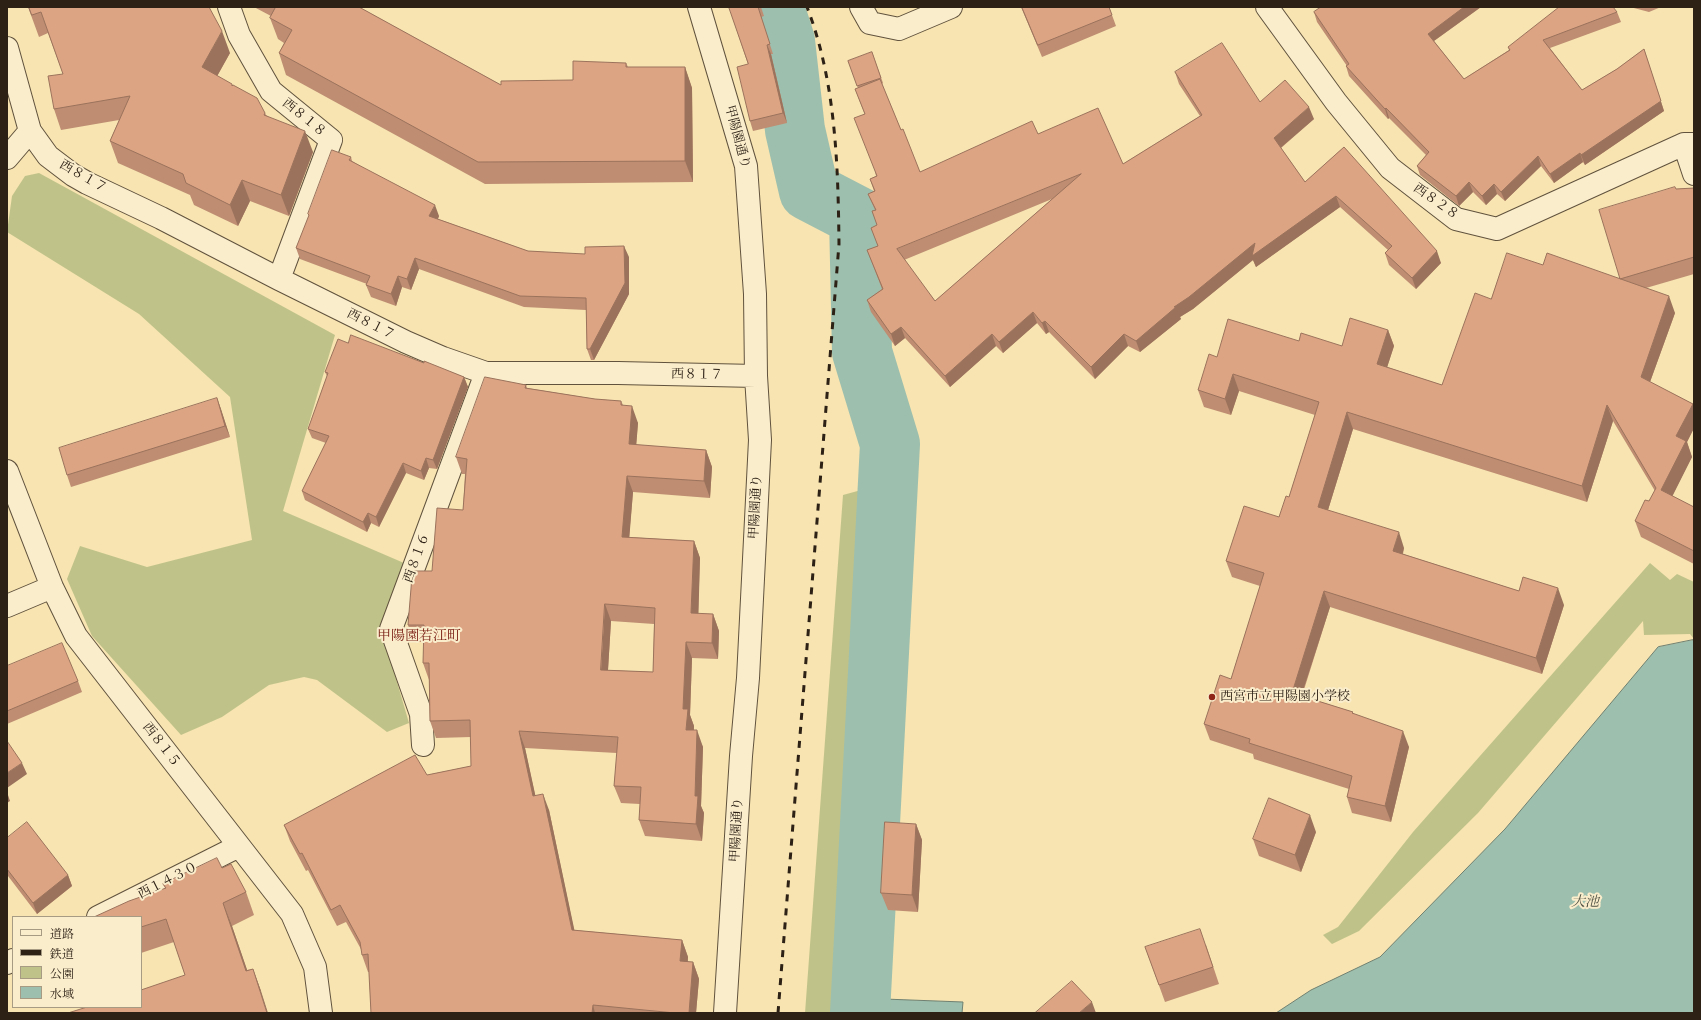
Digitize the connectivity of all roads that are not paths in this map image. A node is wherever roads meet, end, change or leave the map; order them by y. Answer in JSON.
{"nodes":[{"id":1,"x":229,"y":7,"type":"edge"},
{"id":2,"x":699,"y":7,"type":"edge"},
{"id":3,"x":861,"y":7,"type":"edge"},
{"id":4,"x":951,"y":7,"type":"edge"},
{"id":5,"x":1267,"y":7,"type":"edge"},
{"id":6,"x":7,"y":48,"type":"edge"},
{"id":7,"x":30,"y":131,"type":"junction"},
{"id":8,"x":1689,"y":144,"type":"edge"},
{"id":9,"x":7,"y":158,"type":"edge"},
{"id":10,"x":1694,"y":174,"type":"edge"},
{"id":11,"x":279,"y":280,"type":"junction"},
{"id":12,"x":486,"y":373,"type":"junction"},
{"id":13,"x":756,"y":376,"type":"junction"},
{"id":14,"x":7,"y":471,"type":"edge"},
{"id":15,"x":14,"y":503,"type":"edge"},
{"id":16,"x":52,"y":587,"type":"junction"},
{"id":17,"x":7,"y":606,"type":"edge"},
{"id":18,"x":424,"y":745,"type":"dead end"},
{"id":19,"x":239,"y":846,"type":"junction"},
{"id":20,"x":100,"y":916,"type":"edge"},
{"id":21,"x":322,"y":1013,"type":"edge"},
{"id":22,"x":725,"y":1013,"type":"edge"}],
"edges":[{"from":1,"to":11,"type":"street","name":"西８１８"},
{"from":2,"to":13,"type":"street","name":"甲陽園通り"},
{"from":3,"to":4,"type":"street"},
{"from":5,"to":8,"type":"street","name":"西８２８"},
{"from":6,"to":7,"type":"street"},
{"from":7,"to":9,"type":"street"},
{"from":7,"to":11,"type":"street","name":"西８１７"},
{"from":8,"to":10,"type":"street"},
{"from":11,"to":12,"type":"street","name":"西８１７"},
{"from":12,"to":13,"type":"street","name":"西８１７"},
{"from":12,"to":18,"type":"street","name":"西８１６"},
{"from":13,"to":22,"type":"street","name":"甲陽園通り"},
{"from":14,"to":15,"type":"street","name":"西８１５"},
{"from":15,"to":16,"type":"street","name":"西８１５"},
{"from":16,"to":17,"type":"street"},
{"from":16,"to":19,"type":"street","name":"西８１５"},
{"from":19,"to":20,"type":"street","name":"西１４３０"},
{"from":19,"to":21,"type":"street","name":"西８１５"}]}
